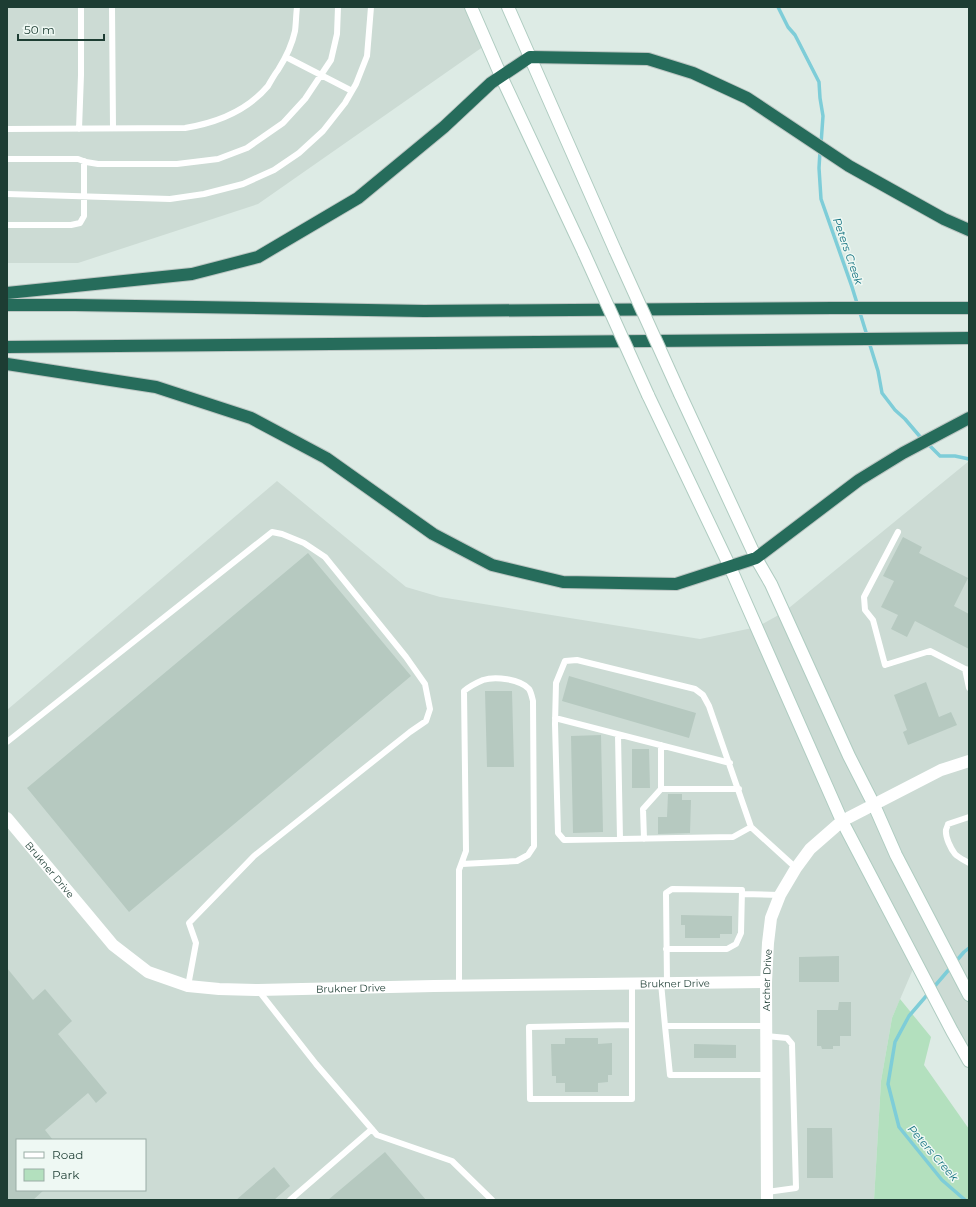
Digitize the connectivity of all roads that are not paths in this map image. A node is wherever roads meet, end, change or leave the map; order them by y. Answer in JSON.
{"nodes":[{"id":1,"x":81,"y":7,"type":"edge"},
{"id":2,"x":112,"y":7,"type":"edge"},
{"id":3,"x":297,"y":7,"type":"edge"},
{"id":4,"x":338,"y":7,"type":"edge"},
{"id":5,"x":371,"y":7,"type":"edge"},
{"id":6,"x":471,"y":7,"type":"edge"},
{"id":7,"x":508,"y":7,"type":"edge"},
{"id":8,"x":286,"y":57,"type":"junction"},
{"id":9,"x":530,"y":57,"type":"junction"},
{"id":10,"x":322,"y":74,"type":"junction"},
{"id":11,"x":501,"y":76,"type":"junction"},
{"id":12,"x":352,"y":90,"type":"junction"},
{"id":13,"x":79,"y":128,"type":"junction"},
{"id":14,"x":113,"y":128,"type":"junction"},
{"id":15,"x":7,"y":129,"type":"edge"},
{"id":16,"x":7,"y":159,"type":"edge"},
{"id":17,"x":84,"y":161,"type":"junction"},
{"id":18,"x":7,"y":194,"type":"edge"},
{"id":19,"x":83,"y":196,"type":"junction"},
{"id":20,"x":7,"y":226,"type":"edge"},
{"id":21,"x":969,"y":230,"type":"edge"},
{"id":22,"x":7,"y":293,"type":"edge"},
{"id":23,"x":7,"y":305,"type":"edge"},
{"id":24,"x":969,"y":308,"type":"edge"},
{"id":25,"x":969,"y":338,"type":"edge"},
{"id":26,"x":7,"y":347,"type":"edge"},
{"id":27,"x":7,"y":364,"type":"edge"},
{"id":28,"x":969,"y":418,"type":"edge"},
{"id":29,"x":898,"y":532,"type":"dead end"},
{"id":30,"x":756,"y":558,"type":"junction"},
{"id":31,"x":730,"y":567,"type":"junction"},
{"id":32,"x":967,"y":669,"type":"edge"},
{"id":33,"x":969,"y":688,"type":"edge"},
{"id":34,"x":555,"y":718,"type":"junction"},
{"id":35,"x":618,"y":735,"type":"junction"},
{"id":36,"x":7,"y":742,"type":"edge"},
{"id":37,"x":660,"y":746,"type":"junction"},
{"id":38,"x":969,"y":761,"type":"edge"},
{"id":39,"x":730,"y":763,"type":"junction"},
{"id":40,"x":661,"y":788,"type":"junction"},
{"id":41,"x":739,"y":789,"type":"junction"},
{"id":42,"x":874,"y":805,"type":"junction"},
{"id":43,"x":969,"y":817,"type":"edge"},
{"id":44,"x":7,"y":818,"type":"edge"},
{"id":45,"x":842,"y":821,"type":"junction"},
{"id":46,"x":751,"y":827,"type":"junction"},
{"id":47,"x":620,"y":839,"type":"junction"},
{"id":48,"x":644,"y":839,"type":"junction"},
{"id":49,"x":969,"y":863,"type":"edge"},
{"id":50,"x":462,"y":864,"type":"junction"},
{"id":51,"x":796,"y":868,"type":"junction"},
{"id":52,"x":742,"y":894,"type":"junction"},
{"id":53,"x":780,"y":895,"type":"junction"},
{"id":54,"x":666,"y":949,"type":"junction"},
{"id":55,"x":766,"y":982,"type":"junction"},
{"id":56,"x":664,"y":983,"type":"junction"},
{"id":57,"x":632,"y":984,"type":"junction"},
{"id":58,"x":188,"y":986,"type":"junction"},
{"id":59,"x":459,"y":986,"type":"junction"},
{"id":60,"x":258,"y":990,"type":"junction"},
{"id":61,"x":969,"y":994,"type":"edge"},
{"id":62,"x":632,"y":1025,"type":"junction"},
{"id":63,"x":666,"y":1026,"type":"junction"},
{"id":64,"x":766,"y":1031,"type":"junction"},
{"id":65,"x":969,"y":1061,"type":"edge"},
{"id":66,"x":767,"y":1075,"type":"junction"},
{"id":67,"x":372,"y":1130,"type":"junction"},
{"id":68,"x":767,"y":1196,"type":"edge"},
{"id":69,"x":290,"y":1200,"type":"edge"},
{"id":70,"x":492,"y":1200,"type":"edge"}],
"edges":[{"from":1,"to":13,"type":"lane"},
{"from":2,"to":14,"type":"lane"},
{"from":3,"to":8,"type":"lane"},
{"from":4,"to":10,"type":"lane"},
{"from":5,"to":12,"type":"lane"},
{"from":6,"to":11,"type":"main road"},
{"from":7,"to":9,"type":"main road"},
{"from":8,"to":10,"type":"lane"},
{"from":8,"to":14,"type":"lane"},
{"from":9,"to":11,"type":"highway"},
{"from":9,"to":21,"type":"highway"},
{"from":9,"to":30,"type":"main road","bridge":true},
{"from":10,"to":12,"type":"lane"},
{"from":10,"to":17,"type":"lane"},
{"from":11,"to":22,"type":"highway"},
{"from":11,"to":31,"type":"main road","bridge":true},
{"from":12,"to":19,"type":"lane"},
{"from":13,"to":14,"type":"lane"},
{"from":13,"to":15,"type":"lane"},
{"from":16,"to":17,"type":"lane"},
{"from":17,"to":19,"type":"lane"},
{"from":18,"to":19,"type":"lane"},
{"from":19,"to":20,"type":"lane"},
{"from":23,"to":24,"type":"highway"},
{"from":25,"to":26,"type":"highway"},
{"from":27,"to":31,"type":"highway"},
{"from":28,"to":30,"type":"highway"},
{"from":29,"to":32,"type":"lane"},
{"from":30,"to":31,"type":"highway"},
{"from":30,"to":42,"type":"main road"},
{"from":31,"to":45,"type":"main road"},
{"from":32,"to":33,"type":"lane"},
{"from":34,"to":35,"type":"lane"},
{"from":34,"to":39,"type":"lane"},
{"from":34,"to":47,"type":"lane"},
{"from":35,"to":37,"type":"lane"},
{"from":35,"to":47,"type":"lane"},
{"from":36,"to":58,"type":"lane"},
{"from":37,"to":39,"type":"lane"},
{"from":37,"to":40,"type":"lane"},
{"from":38,"to":42,"type":"main road","name":"Archer Drive"},
{"from":39,"to":41,"type":"lane"},
{"from":40,"to":41,"type":"lane"},
{"from":40,"to":48,"type":"lane"},
{"from":41,"to":46,"type":"lane"},
{"from":42,"to":45,"type":"main road","name":"Archer Drive"},
{"from":42,"to":61,"type":"main road"},
{"from":43,"to":49,"type":"lane"},
{"from":44,"to":58,"type":"main road","name":"Brukner Drive"},
{"from":45,"to":51,"type":"main road","name":"Archer Drive"},
{"from":45,"to":65,"type":"main road"},
{"from":46,"to":48,"type":"lane"},
{"from":46,"to":51,"type":"lane"},
{"from":47,"to":48,"type":"lane"},
{"from":50,"to":50,"type":"lane"},
{"from":50,"to":59,"type":"lane"},
{"from":51,"to":53,"type":"main road","name":"Archer Drive"},
{"from":52,"to":53,"type":"lane"},
{"from":52,"to":54,"type":"lane"},
{"from":52,"to":54,"type":"lane"},
{"from":53,"to":55,"type":"main road","name":"Archer Drive"},
{"from":54,"to":56,"type":"lane"},
{"from":55,"to":56,"type":"main road","name":"Brukner Drive"},
{"from":55,"to":64,"type":"main road","name":"Archer Drive"},
{"from":56,"to":57,"type":"main road","name":"Brukner Drive"},
{"from":56,"to":63,"type":"lane"},
{"from":57,"to":59,"type":"main road","name":"Brukner Drive"},
{"from":57,"to":62,"type":"lane"},
{"from":58,"to":60,"type":"main road","name":"Brukner Drive"},
{"from":59,"to":60,"type":"main road","name":"Brukner Drive"},
{"from":60,"to":67,"type":"lane"},
{"from":62,"to":62,"type":"lane"},
{"from":63,"to":64,"type":"lane"},
{"from":63,"to":66,"type":"lane"},
{"from":64,"to":66,"type":"main road","name":"Archer Drive"},
{"from":64,"to":68,"type":"lane"},
{"from":66,"to":68,"type":"main road","name":"Archer Drive"},
{"from":67,"to":69,"type":"lane"},
{"from":67,"to":70,"type":"lane"}]}
